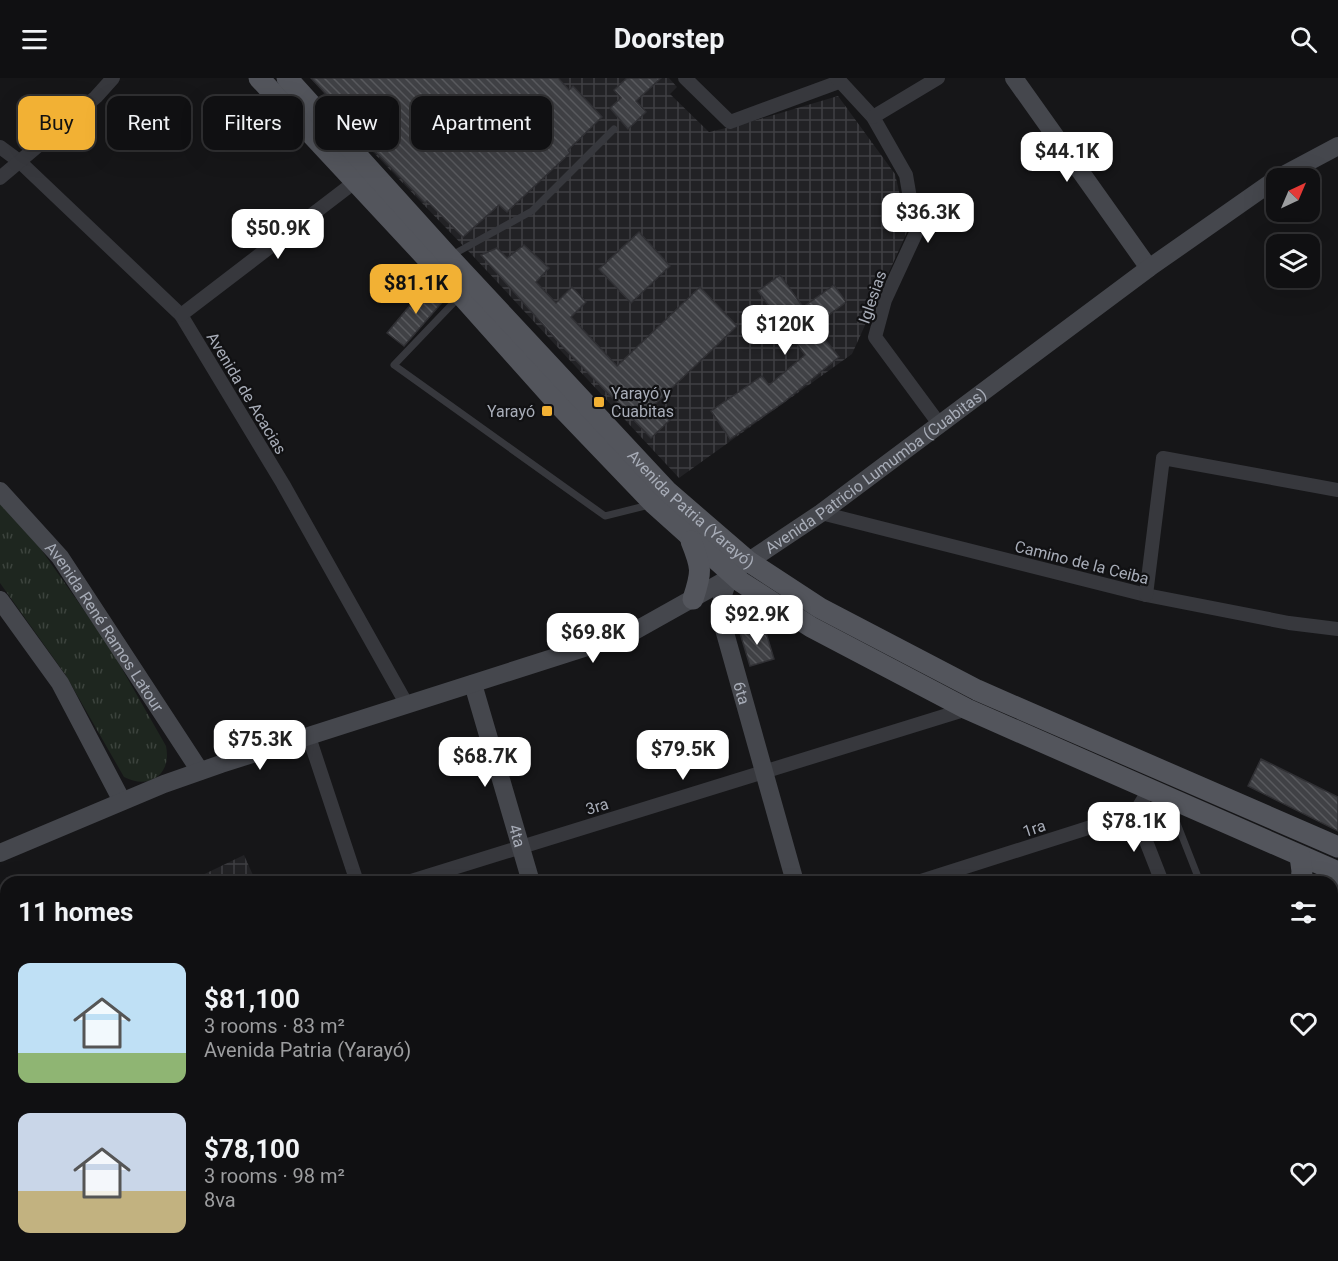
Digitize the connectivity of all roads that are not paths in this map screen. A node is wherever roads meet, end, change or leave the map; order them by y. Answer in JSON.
{"nodes":[{"id":1,"x":113,"y":78,"type":"edge"},
{"id":2,"x":259,"y":78,"type":"edge"},
{"id":3,"x":685,"y":78,"type":"edge"},
{"id":4,"x":938,"y":78,"type":"edge"},
{"id":5,"x":1014,"y":78,"type":"edge"},
{"id":6,"x":838,"y":80,"type":"edge"},
{"id":7,"x":287,"y":88,"type":"edge"},
{"id":8,"x":873,"y":117,"type":"junction"},
{"id":9,"x":614,"y":129,"type":"dead end"},
{"id":10,"x":1338,"y":146,"type":"edge"},
{"id":11,"x":0,"y":147,"type":"edge"},
{"id":12,"x":19,"y":161,"type":"junction"},
{"id":13,"x":1297,"y":168,"type":"edge"},
{"id":14,"x":0,"y":178,"type":"edge"},
{"id":15,"x":356,"y":181,"type":"junction"},
{"id":16,"x":1266,"y":187,"type":"edge"},
{"id":17,"x":441,"y":261,"type":"junction"},
{"id":18,"x":1149,"y":268,"type":"junction"},
{"id":19,"x":461,"y":295,"type":"junction"},
{"id":20,"x":181,"y":315,"type":"junction"},
{"id":21,"x":940,"y":425,"type":"junction"},
{"id":22,"x":1338,"y":490,"type":"edge"},
{"id":23,"x":0,"y":491,"type":"edge"},
{"id":24,"x":661,"y":498,"type":"junction"},
{"id":25,"x":821,"y":513,"type":"junction"},
{"id":26,"x":689,"y":535,"type":"junction"},
{"id":27,"x":748,"y":561,"type":"junction"},
{"id":28,"x":730,"y":573,"type":"junction"},
{"id":29,"x":1146,"y":596,"type":"junction"},
{"id":30,"x":693,"y":599,"type":"junction"},
{"id":31,"x":0,"y":600,"type":"edge"},
{"id":32,"x":1338,"y":629,"type":"edge"},
{"id":33,"x":473,"y":684,"type":"junction"},
{"id":34,"x":406,"y":704,"type":"junction"},
{"id":35,"x":967,"y":709,"type":"junction"},
{"id":36,"x":309,"y":737,"type":"junction"},
{"id":37,"x":200,"y":771,"type":"junction"},
{"id":38,"x":764,"y":772,"type":"junction"},
{"id":39,"x":1158,"y":794,"type":"junction"},
{"id":40,"x":122,"y":801,"type":"junction"},
{"id":41,"x":1135,"y":813,"type":"junction"},
{"id":42,"x":520,"y":847,"type":"junction"},
{"id":43,"x":1338,"y":847,"type":"edge"},
{"id":44,"x":0,"y":853,"type":"edge"},
{"id":45,"x":1300,"y":856,"type":"junction"},
{"id":46,"x":1338,"y":872,"type":"edge"},
{"id":47,"x":355,"y":876,"type":"edge"},
{"id":48,"x":427,"y":876,"type":"edge"},
{"id":49,"x":529,"y":876,"type":"edge"},
{"id":50,"x":793,"y":876,"type":"edge"},
{"id":51,"x":937,"y":876,"type":"edge"},
{"id":52,"x":1160,"y":876,"type":"edge"},
{"id":53,"x":1197,"y":876,"type":"edge"},
{"id":54,"x":1302,"y":876,"type":"edge"}],
"edges":[{"from":1,"to":12,"type":"street"},
{"from":2,"to":7,"type":"main road","name":"Avenida Patria (Yarayó)"},
{"from":3,"to":6,"type":"street"},
{"from":4,"to":8,"type":"street"},
{"from":5,"to":18,"type":"main road"},
{"from":6,"to":8,"type":"street","name":"Iglesias"},
{"from":7,"to":15,"type":"main road","name":"Avenida Patria (Yarayó)"},
{"from":7,"to":17,"type":"main road","name":"Avenida Patria (Yarayó)"},
{"from":8,"to":21,"type":"street","name":"Iglesias"},
{"from":9,"to":17,"type":"lane"},
{"from":10,"to":13,"type":"main road","name":"Avenida Patricio Lumumba (Cuabitas)"},
{"from":11,"to":12,"type":"street","name":"Avenida de Acacias"},
{"from":12,"to":14,"type":"street"},
{"from":12,"to":20,"type":"street","name":"Avenida de Acacias"},
{"from":15,"to":17,"type":"main road","name":"Avenida Patria (Yarayó)"},
{"from":15,"to":20,"type":"street"},
{"from":16,"to":18,"type":"main road","name":"Avenida Patricio Lumumba (Cuabitas)"},
{"from":17,"to":19,"type":"main road","name":"Avenida Patria (Yarayó)"},
{"from":17,"to":24,"type":"main road","name":"Avenida Patria (Yarayó)"},
{"from":18,"to":21,"type":"main road","name":"Avenida Patricio Lumumba (Cuabitas)"},
{"from":19,"to":24,"type":"main road","name":"Avenida Patria (Yarayó)"},
{"from":19,"to":24,"type":"lane"},
{"from":20,"to":34,"type":"street","name":"Avenida de Acacias"},
{"from":21,"to":25,"type":"main road","name":"Avenida Patricio Lumumba (Cuabitas)"},
{"from":22,"to":29,"type":"street"},
{"from":23,"to":37,"type":"main road","name":"Avenida René Ramos Latour"},
{"from":24,"to":26,"type":"main road","name":"Avenida Patria (Yarayó)"},
{"from":24,"to":27,"type":"main road","name":"Avenida Patria (Yarayó)"},
{"from":25,"to":27,"type":"main road","name":"Avenida Patricio Lumumba (Cuabitas)"},
{"from":25,"to":29,"type":"street","name":"Camino de la Ceiba"},
{"from":26,"to":28,"type":"main road","name":"Avenida Patria (Yarayó)"},
{"from":26,"to":30,"type":"main road"},
{"from":27,"to":28,"type":"main road","name":"Avenida Patricio Lumumba (Cuabitas)"},
{"from":27,"to":43,"type":"main road","name":"Avenida Patria (Yarayó)"},
{"from":28,"to":30,"type":"main road","name":"Avenida Patricio Lumumba (Cuabitas)"},
{"from":28,"to":35,"type":"main road","name":"Avenida Patria (Yarayó)"},
{"from":28,"to":38,"type":"main road","name":"6ta"},
{"from":29,"to":32,"type":"street","name":"Camino de la Ceiba"},
{"from":30,"to":33,"type":"main road","name":"Avenida Patricio Lumumba (Cuabitas)"},
{"from":31,"to":40,"type":"main road"},
{"from":33,"to":34,"type":"main road","name":"Avenida Patricio Lumumba (Cuabitas)"},
{"from":33,"to":42,"type":"main road","name":"4ta"},
{"from":34,"to":36,"type":"main road","name":"Avenida Patricio Lumumba (Cuabitas)"},
{"from":35,"to":38,"type":"street","name":"3ra"},
{"from":35,"to":39,"type":"main road","name":"Avenida Patria (Yarayó)"},
{"from":36,"to":37,"type":"main road","name":"Avenida Patricio Lumumba (Cuabitas)"},
{"from":36,"to":47,"type":"street"},
{"from":37,"to":40,"type":"main road","name":"Avenida Patricio Lumumba (Cuabitas)"},
{"from":38,"to":42,"type":"street","name":"3ra"},
{"from":38,"to":50,"type":"main road","name":"6ta"},
{"from":39,"to":41,"type":"street"},
{"from":39,"to":45,"type":"main road","name":"Avenida Patria (Yarayó)"},
{"from":39,"to":53,"type":"lane"},
{"from":40,"to":44,"type":"main road","name":"Avenida Patricio Lumumba (Cuabitas)"},
{"from":41,"to":51,"type":"street","name":"1ra"},
{"from":41,"to":52,"type":"street"},
{"from":42,"to":48,"type":"street","name":"3ra"},
{"from":42,"to":49,"type":"main road","name":"4ta"},
{"from":45,"to":46,"type":"main road","name":"Avenida Patria (Yarayó)"},
{"from":45,"to":54,"type":"main road"}]}
